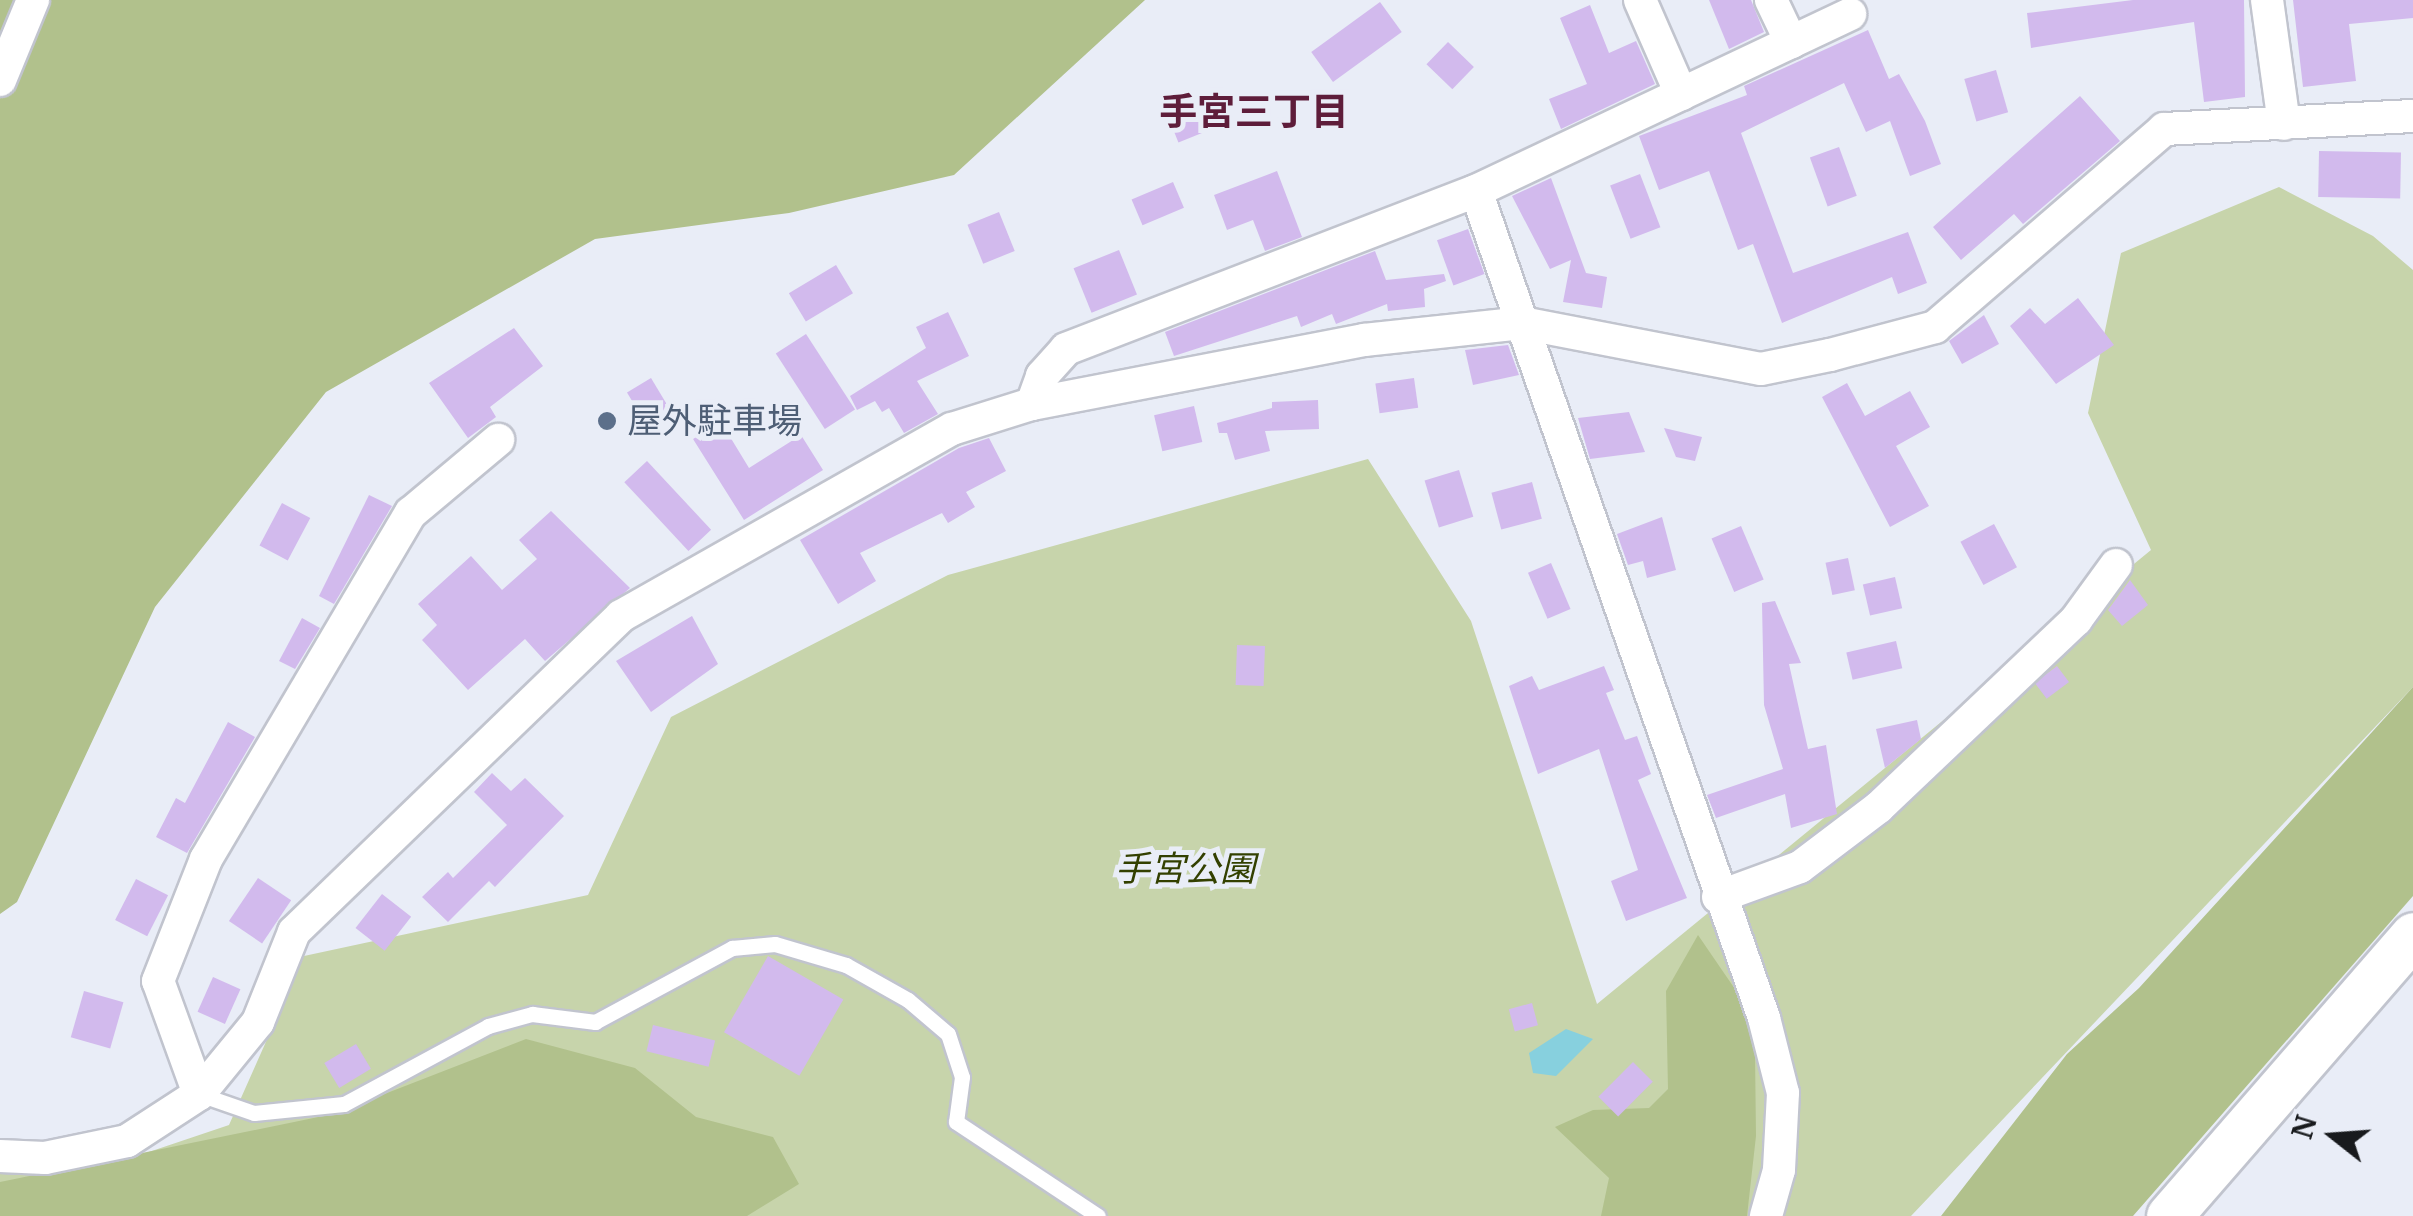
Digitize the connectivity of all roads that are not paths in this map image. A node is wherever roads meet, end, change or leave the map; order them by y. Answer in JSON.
{"nodes":[{"id":1,"x":33,"y":0,"type":"edge"},
{"id":2,"x":1640,"y":0,"type":"edge"},
{"id":3,"x":1771,"y":0,"type":"edge"},
{"id":4,"x":2267,"y":0,"type":"edge"},
{"id":5,"x":1850,"y":14,"type":"dead end"},
{"id":6,"x":1792,"y":42,"type":"junction"},
{"id":7,"x":0,"y":80,"type":"edge"},
{"id":8,"x":1681,"y":94,"type":"junction"},
{"id":9,"x":2413,"y":116,"type":"edge"},
{"id":10,"x":2284,"y":124,"type":"junction"},
{"id":11,"x":1476,"y":192,"type":"junction"},
{"id":12,"x":1522,"y":323,"type":"junction"},
{"id":13,"x":1032,"y":404,"type":"junction"},
{"id":14,"x":498,"y":440,"type":"dead end"},
{"id":15,"x":2116,"y":565,"type":"dead end"},
{"id":16,"x":1718,"y":896,"type":"junction"},
{"id":17,"x":2413,"y":934,"type":"edge"},
{"id":18,"x":199,"y":1094,"type":"junction"},
{"id":19,"x":0,"y":1156,"type":"edge"},
{"id":20,"x":1098,"y":1216,"type":"edge"},
{"id":21,"x":1766,"y":1216,"type":"edge"},
{"id":22,"x":2169,"y":1216,"type":"edge"}],
"edges":[{"from":1,"to":7,"type":"street"},
{"from":2,"to":8,"type":"street"},
{"from":3,"to":6,"type":"street"},
{"from":4,"to":10,"type":"street"},
{"from":5,"to":6,"type":"street"},
{"from":6,"to":8,"type":"street"},
{"from":8,"to":11,"type":"street"},
{"from":9,"to":10,"type":"street"},
{"from":10,"to":12,"type":"street"},
{"from":11,"to":12,"type":"street"},
{"from":11,"to":13,"type":"street"},
{"from":12,"to":13,"type":"street"},
{"from":12,"to":16,"type":"street"},
{"from":13,"to":18,"type":"street"},
{"from":14,"to":18,"type":"street"},
{"from":15,"to":16,"type":"street"},
{"from":16,"to":21,"type":"street"},
{"from":17,"to":22,"type":"main road"},
{"from":18,"to":19,"type":"street"},
{"from":18,"to":20,"type":"lane"}]}
